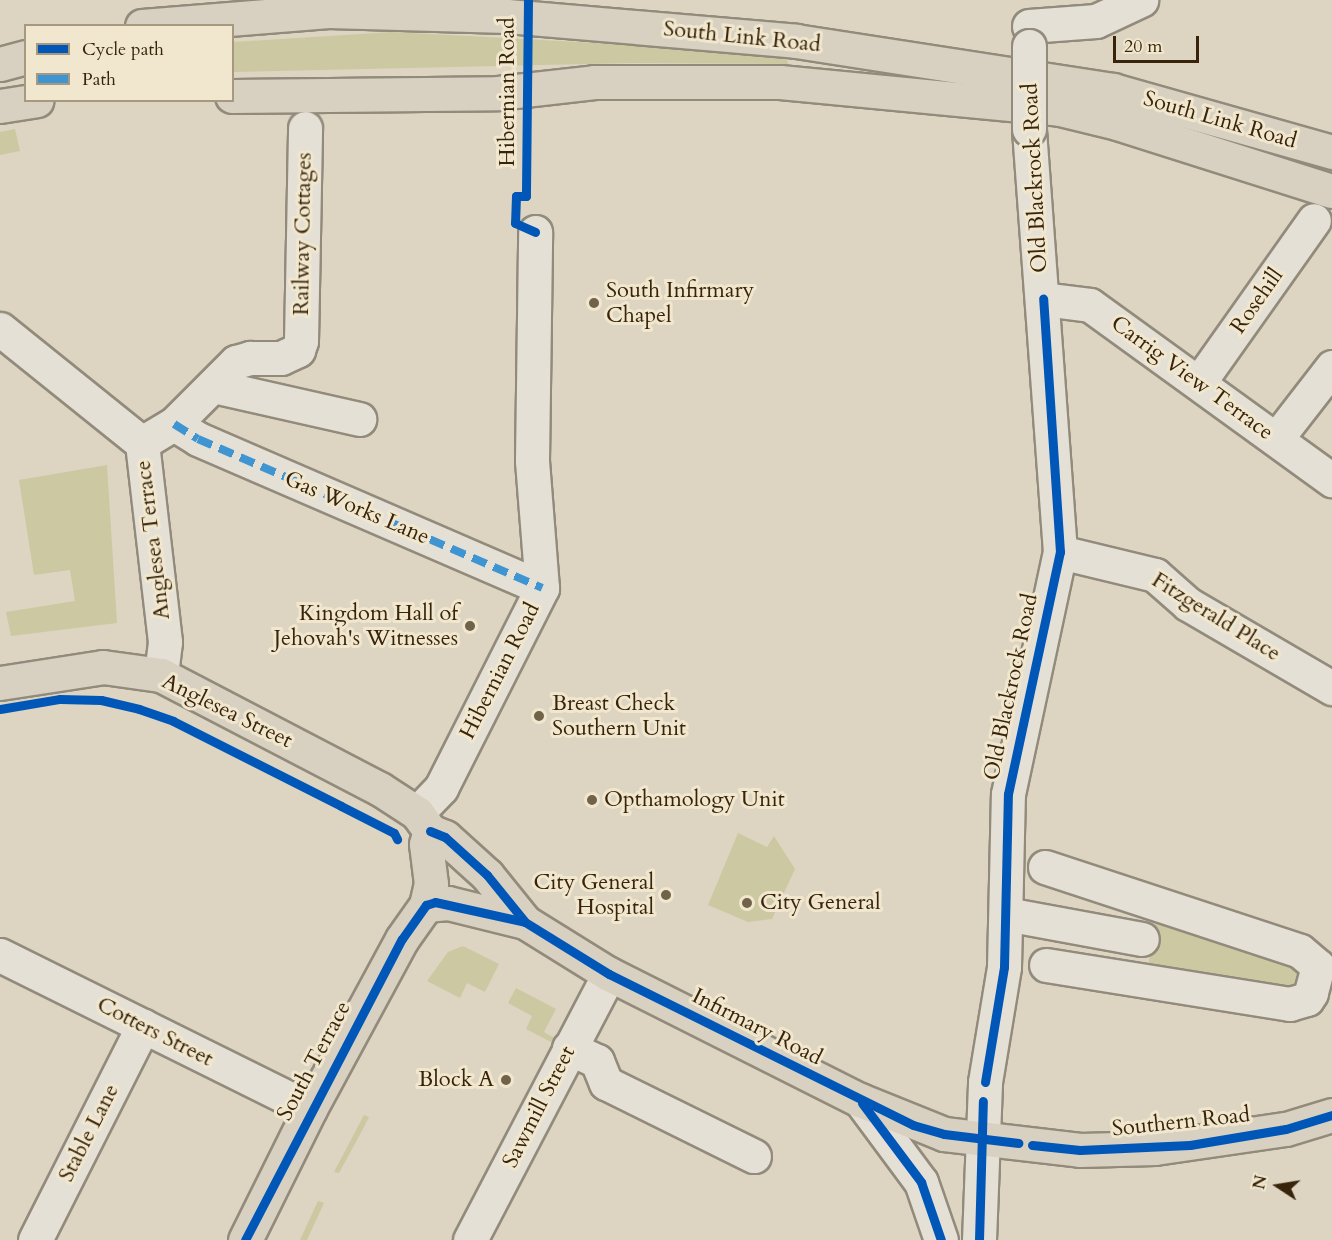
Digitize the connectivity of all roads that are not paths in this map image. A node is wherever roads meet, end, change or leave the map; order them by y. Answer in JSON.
{"nodes":[{"id":1,"x":1141,"y":0,"type":"edge"},
{"id":2,"x":167,"y":24,"type":"edge"},
{"id":3,"x":1030,"y":24,"type":"edge"},
{"id":4,"x":24,"y":58,"type":"edge"},
{"id":5,"x":0,"y":64,"type":"edge"},
{"id":6,"x":234,"y":96,"type":"edge"},
{"id":7,"x":25,"y":102,"type":"edge"},
{"id":8,"x":0,"y":106,"type":"edge"},
{"id":9,"x":305,"y":128,"type":"dead end"},
{"id":10,"x":1330,"y":150,"type":"edge"},
{"id":11,"x":1332,"y":191,"type":"edge"},
{"id":12,"x":1314,"y":220,"type":"dead end"},
{"id":13,"x":536,"y":232,"type":"dead end"},
{"id":14,"x":1043,"y":299,"type":"junction"},
{"id":15,"x":0,"y":329,"type":"edge"},
{"id":16,"x":1332,"y":367,"type":"edge"},
{"id":17,"x":1200,"y":381,"type":"junction"},
{"id":18,"x":213,"y":386,"type":"junction"},
{"id":19,"x":359,"y":419,"type":"dead end"},
{"id":20,"x":174,"y":424,"type":"junction"},
{"id":21,"x":1277,"y":438,"type":"junction"},
{"id":22,"x":142,"y":443,"type":"junction"},
{"id":23,"x":1332,"y":480,"type":"edge"},
{"id":24,"x":1060,"y":552,"type":"junction"},
{"id":25,"x":542,"y":588,"type":"junction"},
{"id":26,"x":161,"y":675,"type":"junction"},
{"id":27,"x":0,"y":683,"type":"edge"},
{"id":28,"x":1332,"y":688,"type":"edge"},
{"id":29,"x":423,"y":822,"type":"junction"},
{"id":30,"x":1045,"y":867,"type":"dead end"},
{"id":31,"x":1151,"y":901,"type":"junction"},
{"id":32,"x":426,"y":905,"type":"junction"},
{"id":33,"x":1006,"y":914,"type":"junction"},
{"id":34,"x":525,"y":922,"type":"junction"},
{"id":35,"x":1142,"y":939,"type":"junction"},
{"id":36,"x":0,"y":955,"type":"edge"},
{"id":37,"x":1047,"y":965,"type":"dead end"},
{"id":38,"x":609,"y":974,"type":"junction"},
{"id":39,"x":1132,"y":981,"type":"junction"},
{"id":40,"x":143,"y":1026,"type":"junction"},
{"id":41,"x":584,"y":1054,"type":"junction"},
{"id":42,"x":860,"y":1100,"type":"junction"},
{"id":43,"x":310,"y":1109,"type":"junction"},
{"id":44,"x":1332,"y":1115,"type":"edge"},
{"id":45,"x":983,"y":1140,"type":"junction"},
{"id":46,"x":754,"y":1156,"type":"dead end"},
{"id":47,"x":35,"y":1240,"type":"edge"},
{"id":48,"x":245,"y":1240,"type":"edge"},
{"id":49,"x":470,"y":1240,"type":"edge"},
{"id":50,"x":941,"y":1240,"type":"edge"},
{"id":51,"x":979,"y":1240,"type":"edge"}],
"edges":[{"from":1,"to":3,"type":"street"},
{"from":2,"to":10,"type":"main road","name":"South Link Road"},
{"from":3,"to":14,"type":"street","name":"Old Blackrock Road","bridge":true},
{"from":4,"to":5,"type":"main road"},
{"from":6,"to":11,"type":"main road"},
{"from":7,"to":8,"type":"main road"},
{"from":9,"to":18,"type":"street","name":"Railway Cottages"},
{"from":12,"to":17,"type":"street","name":"Rosehill"},
{"from":13,"to":25,"type":"street","name":"Hibernian Road"},
{"from":14,"to":17,"type":"street","name":"Carrig View Terrace"},
{"from":14,"to":24,"type":"street","name":"Old Blackrock Road"},
{"from":15,"to":22,"type":"street","name":"Anglesea Terrace"},
{"from":16,"to":21,"type":"street"},
{"from":17,"to":21,"type":"street","name":"Carrig View Terrace"},
{"from":18,"to":19,"type":"street"},
{"from":18,"to":20,"type":"street"},
{"from":20,"to":22,"type":"street"},
{"from":20,"to":25,"type":"street","name":"Gas Works Lane"},
{"from":21,"to":23,"type":"street","name":"Carrig View Terrace"},
{"from":22,"to":26,"type":"street","name":"Anglesea Terrace"},
{"from":24,"to":28,"type":"street","name":"Fitzgerald Place"},
{"from":24,"to":33,"type":"street","name":"Old Blackrock Road"},
{"from":25,"to":29,"type":"street","name":"Hibernian Road"},
{"from":26,"to":27,"type":"main road","name":"Anglesea Street"},
{"from":26,"to":29,"type":"main road","name":"Anglesea Street"},
{"from":29,"to":32,"type":"main road","name":"South Terrace"},
{"from":29,"to":34,"type":"main road","name":"Infirmary Road"},
{"from":30,"to":31,"type":"street"},
{"from":31,"to":35,"type":"street"},
{"from":31,"to":39,"type":"street"},
{"from":32,"to":34,"type":"main road","name":"Infirmary Road"},
{"from":32,"to":43,"type":"main road","name":"South Terrace"},
{"from":33,"to":35,"type":"street"},
{"from":33,"to":45,"type":"street","name":"Old Blackrock Road"},
{"from":34,"to":38,"type":"main road","name":"Infirmary Road"},
{"from":35,"to":39,"type":"street"},
{"from":36,"to":40,"type":"street","name":"Cotters Street"},
{"from":37,"to":39,"type":"street"},
{"from":38,"to":41,"type":"street","name":"Sawmill Street"},
{"from":38,"to":42,"type":"main road","name":"Infirmary Road"},
{"from":40,"to":43,"type":"street","name":"Cotters Street"},
{"from":40,"to":47,"type":"street","name":"Stable Lane"},
{"from":41,"to":46,"type":"street"},
{"from":41,"to":49,"type":"street","name":"Sawmill Street"},
{"from":42,"to":45,"type":"main road","name":"Infirmary Road"},
{"from":42,"to":50,"type":"street"},
{"from":43,"to":48,"type":"main road","name":"South Terrace"},
{"from":44,"to":45,"type":"main road","name":"Southern Road"},
{"from":45,"to":51,"type":"street","name":"Old Blackrock Road"}]}
